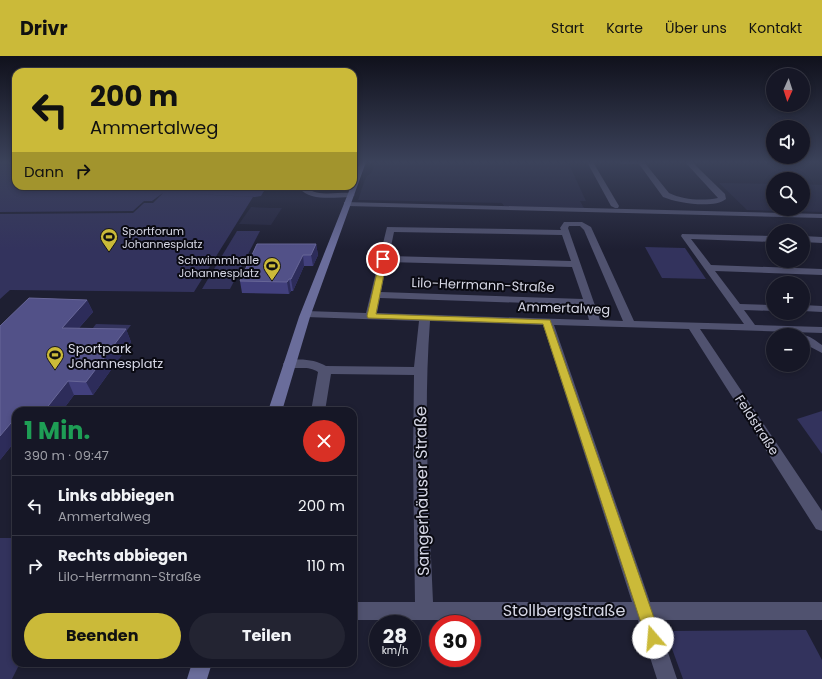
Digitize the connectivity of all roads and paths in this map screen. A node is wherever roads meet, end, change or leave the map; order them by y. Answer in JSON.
{"nodes":[{"id":1,"x":306,"y":191,"type":"edge"},
{"id":2,"x":352,"y":191,"type":"edge"},
{"id":3,"x":607,"y":191,"type":"edge"},
{"id":4,"x":663,"y":191,"type":"edge"},
{"id":5,"x":717,"y":191,"type":"edge"},
{"id":6,"x":351,"y":194,"type":"junction"},
{"id":7,"x":348,"y":204,"type":"junction"},
{"id":8,"x":615,"y":206,"type":"dead end"},
{"id":9,"x":822,"y":216,"type":"edge"},
{"id":10,"x":566,"y":233,"type":"junction"},
{"id":11,"x":766,"y":239,"type":"edge"},
{"id":12,"x":810,"y":239,"type":"edge"},
{"id":13,"x":822,"y":240,"type":"edge"},
{"id":14,"x":383,"y":259,"type":"junction"},
{"id":15,"x":576,"y":264,"type":"junction"},
{"id":16,"x":708,"y":268,"type":"junction"},
{"id":17,"x":822,"y":272,"type":"edge"},
{"id":18,"x":376,"y":295,"type":"junction"},
{"id":19,"x":589,"y":302,"type":"junction"},
{"id":20,"x":737,"y":307,"type":"junction"},
{"id":21,"x":766,"y":308,"type":"edge"},
{"id":22,"x":810,"y":308,"type":"edge"},
{"id":23,"x":822,"y":309,"type":"edge"},
{"id":24,"x":306,"y":314,"type":"junction"},
{"id":25,"x":371,"y":316,"type":"junction"},
{"id":26,"x":425,"y":318,"type":"junction"},
{"id":27,"x":547,"y":321,"type":"junction"},
{"id":28,"x":596,"y":323,"type":"junction"},
{"id":29,"x":630,"y":324,"type":"junction"},
{"id":30,"x":692,"y":326,"type":"junction"},
{"id":31,"x":752,"y":328,"type":"junction"},
{"id":32,"x":766,"y":328,"type":"edge"},
{"id":33,"x":810,"y":330,"type":"edge"},
{"id":34,"x":822,"y":330,"type":"edge"},
{"id":35,"x":810,"y":342,"type":"edge"},
{"id":36,"x":822,"y":350,"type":"edge"},
{"id":37,"x":289,"y":364,"type":"junction"},
{"id":38,"x":324,"y":370,"type":"junction"},
{"id":39,"x":420,"y":371,"type":"junction"},
{"id":40,"x":277,"y":407,"type":"edge"},
{"id":41,"x":319,"y":407,"type":"edge"},
{"id":42,"x":822,"y":524,"type":"edge"},
{"id":43,"x":644,"y":610,"type":"junction"},
{"id":44,"x":357,"y":611,"type":"edge"},
{"id":45,"x":424,"y":611,"type":"junction"},
{"id":46,"x":822,"y":611,"type":"edge"},
{"id":47,"x":201,"y":667,"type":"edge"},
{"id":48,"x":197,"y":679,"type":"edge"},
{"id":49,"x":667,"y":679,"type":"edge"}],
"edges":[{"from":1,"to":6,"type":"street"},
{"from":2,"to":6,"type":"street"},
{"from":3,"to":8,"type":"street"},
{"from":4,"to":5,"type":"street"},
{"from":6,"to":7,"type":"street"},
{"from":7,"to":9,"type":"street"},
{"from":7,"to":24,"type":"street"},
{"from":10,"to":14,"type":"street"},
{"from":10,"to":15,"type":"street"},
{"from":10,"to":29,"type":"street"},
{"from":11,"to":16,"type":"street"},
{"from":12,"to":13,"type":"street"},
{"from":14,"to":15,"type":"street","name":"Lilo-Herrmann-Straße"},
{"from":14,"to":18,"type":"street"},
{"from":15,"to":19,"type":"street"},
{"from":16,"to":17,"type":"street"},
{"from":16,"to":20,"type":"street"},
{"from":18,"to":19,"type":"street","name":"Lilo-Herrmann-Straße"},
{"from":18,"to":25,"type":"street"},
{"from":19,"to":28,"type":"street"},
{"from":20,"to":21,"type":"street"},
{"from":20,"to":31,"type":"street"},
{"from":22,"to":23,"type":"street"},
{"from":24,"to":25,"type":"street","name":"Ammertalweg"},
{"from":24,"to":37,"type":"street"},
{"from":25,"to":26,"type":"street","name":"Ammertalweg"},
{"from":26,"to":27,"type":"street","name":"Ammertalweg"},
{"from":26,"to":39,"type":"street","name":"Sangerhäuser Straße"},
{"from":27,"to":28,"type":"street","name":"Ammertalweg"},
{"from":27,"to":43,"type":"street"},
{"from":28,"to":29,"type":"street","name":"Ammertalweg"},
{"from":29,"to":30,"type":"street","name":"Ammertalweg"},
{"from":30,"to":31,"type":"street","name":"Ammertalweg"},
{"from":30,"to":42,"type":"street","name":"Feldstraße"},
{"from":31,"to":32,"type":"street","name":"Ammertalweg"},
{"from":33,"to":34,"type":"street","name":"Ammertalweg"},
{"from":35,"to":36,"type":"street"},
{"from":37,"to":38,"type":"street"},
{"from":37,"to":40,"type":"street"},
{"from":38,"to":39,"type":"street"},
{"from":38,"to":41,"type":"street"},
{"from":39,"to":45,"type":"street","name":"Sangerhäuser Straße"},
{"from":43,"to":45,"type":"street","name":"Stollbergstraße"},
{"from":43,"to":46,"type":"street","name":"Stollbergstraße"},
{"from":43,"to":49,"type":"street"},
{"from":44,"to":45,"type":"street","name":"Stollbergstraße"},
{"from":47,"to":48,"type":"street"}]}
